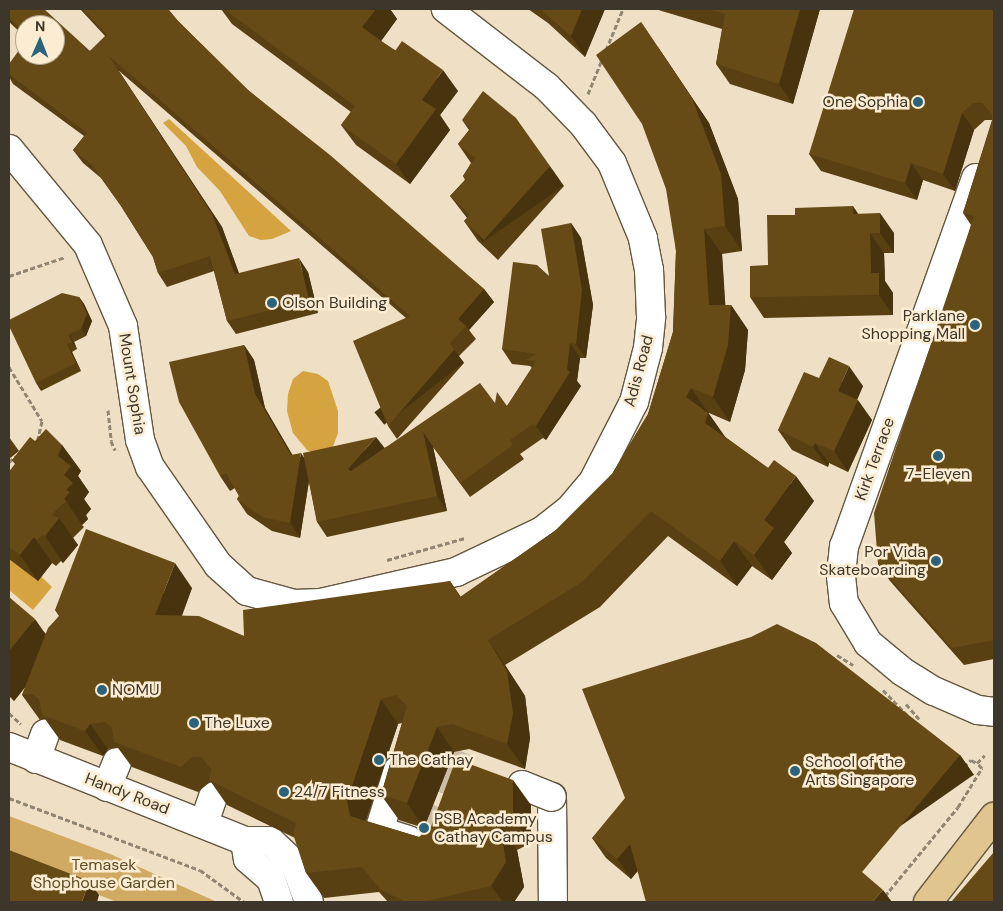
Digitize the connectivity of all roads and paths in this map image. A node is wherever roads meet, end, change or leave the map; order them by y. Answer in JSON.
{"nodes":[{"id":1,"x":446,"y":9,"type":"edge"},
{"id":2,"x":623,"y":9,"type":"edge"},
{"id":3,"x":583,"y":124,"type":"junction"},
{"id":4,"x":9,"y":149,"type":"edge"},
{"id":5,"x":984,"y":154,"type":"edge"},
{"id":6,"x":88,"y":246,"type":"junction"},
{"id":7,"x":9,"y":276,"type":"edge"},
{"id":8,"x":9,"y":368,"type":"edge"},
{"id":9,"x":31,"y":444,"type":"edge"},
{"id":10,"x":24,"y":450,"type":"edge"},
{"id":11,"x":9,"y":462,"type":"edge"},
{"id":12,"x":468,"y":537,"type":"dead end"},
{"id":13,"x":377,"y":563,"type":"dead end"},
{"id":14,"x":273,"y":600,"type":"joint"},
{"id":15,"x":830,"y":663,"type":"edge"},
{"id":16,"x":858,"y":668,"type":"dead end"},
{"id":17,"x":878,"y":685,"type":"dead end"},
{"id":18,"x":994,"y":712,"type":"edge"},
{"id":19,"x":916,"y":723,"type":"edge"},
{"id":20,"x":45,"y":734,"type":"edge"},
{"id":21,"x":406,"y":745,"type":"edge"},
{"id":22,"x":9,"y":747,"type":"edge"},
{"id":23,"x":985,"y":755,"type":"dead end"},
{"id":24,"x":36,"y":759,"type":"junction"},
{"id":25,"x":117,"y":762,"type":"edge"},
{"id":26,"x":977,"y":763,"type":"junction"},
{"id":27,"x":964,"y":767,"type":"dead end"},
{"id":28,"x":509,"y":780,"type":"edge"},
{"id":29,"x":107,"y":787,"type":"junction"},
{"id":30,"x":213,"y":797,"type":"edge"},
{"id":31,"x":9,"y":798,"type":"edge"},
{"id":32,"x":994,"y":817,"type":"edge"},
{"id":33,"x":204,"y":824,"type":"junction"},
{"id":34,"x":245,"y":841,"type":"junction"},
{"id":35,"x":434,"y":847,"type":"edge"},
{"id":36,"x":244,"y":902,"type":"edge"},
{"id":37,"x":279,"y":902,"type":"edge"},
{"id":38,"x":309,"y":902,"type":"edge"},
{"id":39,"x":553,"y":902,"type":"edge"},
{"id":40,"x":880,"y":902,"type":"edge"},
{"id":41,"x":928,"y":902,"type":"edge"}],
"edges":[{"from":1,"to":3,"type":"street","name":"Adis Road"},
{"from":2,"to":3,"type":"path"},
{"from":3,"to":14,"type":"street","name":"Adis Road"},
{"from":4,"to":6,"type":"street","name":"Mount Sophia"},
{"from":5,"to":18,"type":"street","name":"Kirk Terrace"},
{"from":6,"to":7,"type":"path"},
{"from":6,"to":14,"type":"street","name":"Mount Sophia"},
{"from":8,"to":9,"type":"path"},
{"from":10,"to":11,"type":"path"},
{"from":12,"to":13,"type":"path"},
{"from":15,"to":16,"type":"path"},
{"from":17,"to":19,"type":"path"},
{"from":20,"to":24,"type":"street"},
{"from":21,"to":35,"type":"street"},
{"from":22,"to":24,"type":"street","name":"Handy Road"},
{"from":23,"to":26,"type":"path"},
{"from":24,"to":29,"type":"street","name":"Handy Road"},
{"from":25,"to":29,"type":"street"},
{"from":26,"to":27,"type":"path"},
{"from":26,"to":40,"type":"path"},
{"from":28,"to":39,"type":"street","bridge":true},
{"from":29,"to":33,"type":"street","name":"Handy Road"},
{"from":30,"to":33,"type":"street"},
{"from":31,"to":36,"type":"path"},
{"from":32,"to":41,"type":"main road"},
{"from":33,"to":34,"type":"street","name":"Handy Road"},
{"from":34,"to":37,"type":"street"},
{"from":34,"to":38,"type":"street","name":"Handy Road"}]}
